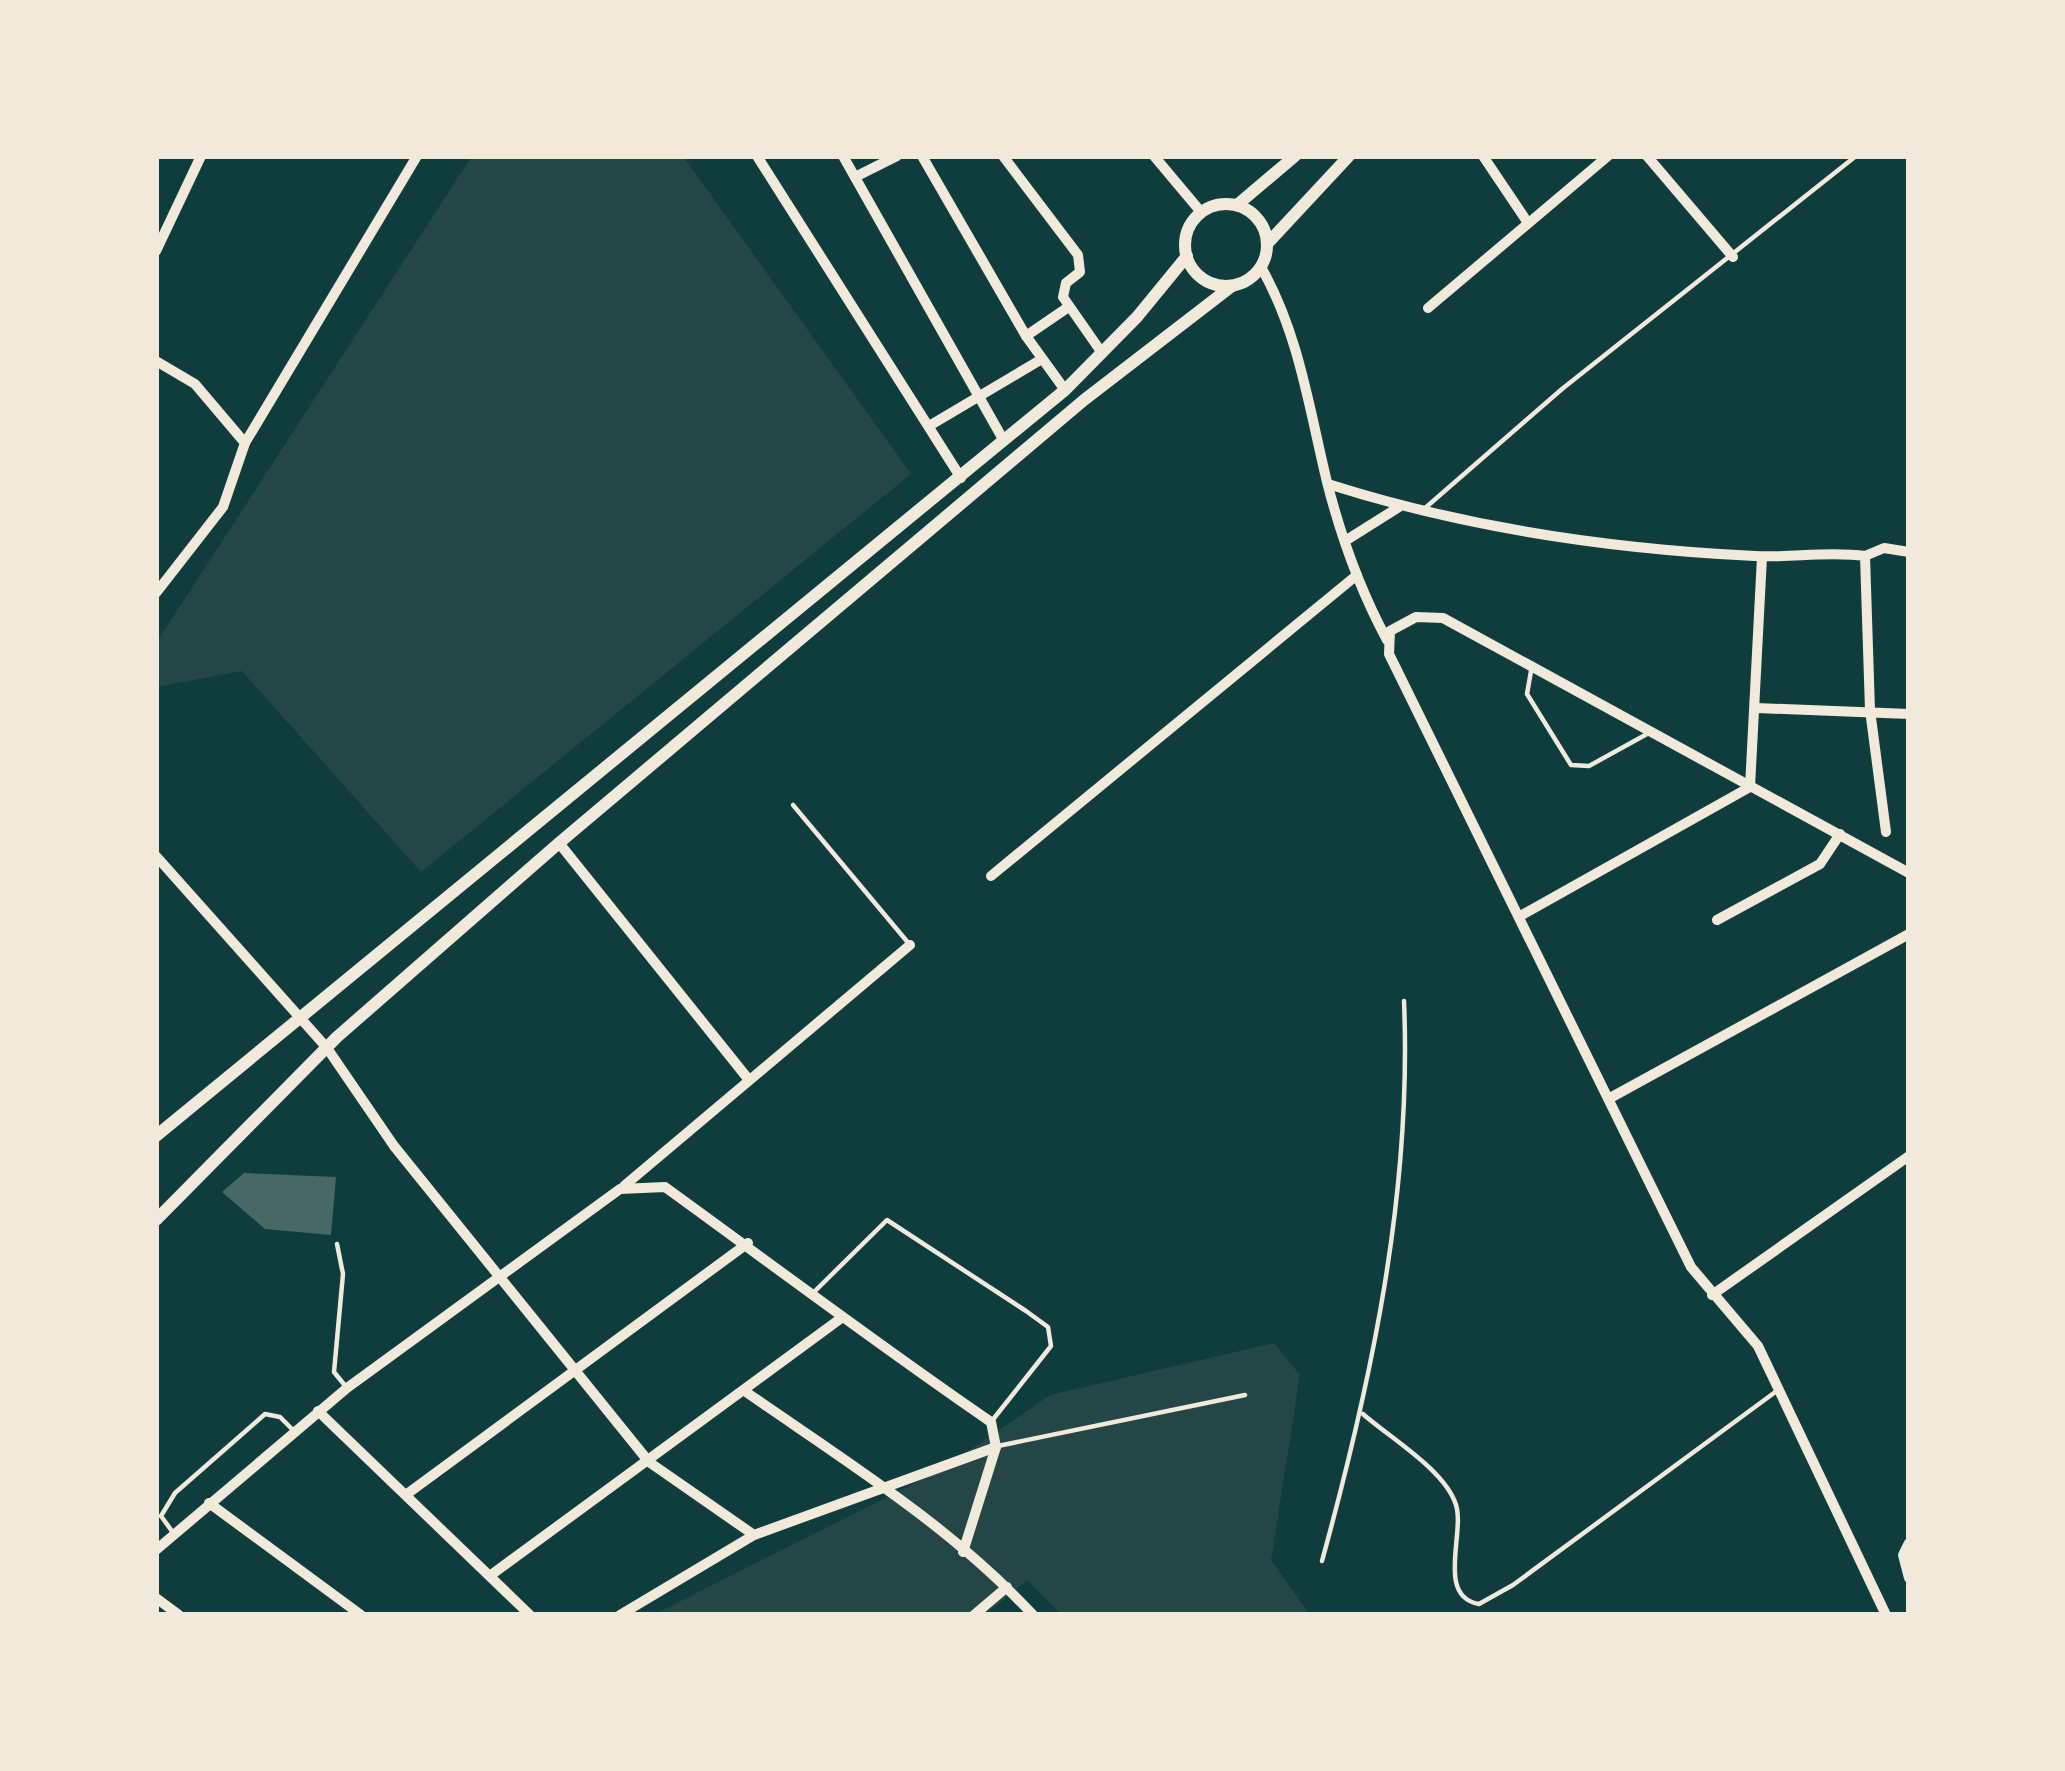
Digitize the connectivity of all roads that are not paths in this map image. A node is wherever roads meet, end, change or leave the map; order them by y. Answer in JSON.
{"nodes":[{"id":1,"x":201,"y":156,"type":"edge"},
{"id":2,"x":417,"y":156,"type":"edge"},
{"id":3,"x":757,"y":156,"type":"edge"},
{"id":4,"x":843,"y":156,"type":"edge"},
{"id":5,"x":897,"y":156,"type":"edge"},
{"id":6,"x":922,"y":156,"type":"edge"},
{"id":7,"x":1004,"y":156,"type":"edge"},
{"id":8,"x":1154,"y":156,"type":"edge"},
{"id":9,"x":1295,"y":156,"type":"edge"},
{"id":10,"x":1349,"y":156,"type":"edge"},
{"id":11,"x":1483,"y":156,"type":"edge"},
{"id":12,"x":1608,"y":156,"type":"edge"},
{"id":13,"x":1647,"y":156,"type":"edge"},
{"id":14,"x":1856,"y":156,"type":"edge"},
{"id":15,"x":855,"y":177,"type":"junction"},
{"id":16,"x":1237,"y":205,"type":"junction"},
{"id":17,"x":1201,"y":212,"type":"junction"},
{"id":18,"x":1528,"y":223,"type":"junction"},
{"id":19,"x":1268,"y":244,"type":"junction"},
{"id":20,"x":156,"y":251,"type":"edge"},
{"id":21,"x":1186,"y":256,"type":"junction"},
{"id":22,"x":1733,"y":257,"type":"junction"},
{"id":23,"x":1261,"y":267,"type":"junction"},
{"id":24,"x":1232,"y":286,"type":"junction"},
{"id":25,"x":1067,"y":308,"type":"junction"},
{"id":26,"x":1428,"y":308,"type":"dead end"},
{"id":27,"x":1027,"y":336,"type":"junction"},
{"id":28,"x":1102,"y":353,"type":"junction"},
{"id":29,"x":1042,"y":359,"type":"junction"},
{"id":30,"x":156,"y":362,"type":"edge"},
{"id":31,"x":1064,"y":390,"type":"junction"},
{"id":32,"x":980,"y":398,"type":"junction"},
{"id":33,"x":929,"y":426,"type":"junction"},
{"id":34,"x":1004,"y":441,"type":"junction"},
{"id":35,"x":245,"y":443,"type":"junction"},
{"id":36,"x":961,"y":478,"type":"junction"},
{"id":37,"x":1328,"y":484,"type":"junction"},
{"id":38,"x":1399,"y":507,"type":"junction"},
{"id":39,"x":1420,"y":512,"type":"junction"},
{"id":40,"x":1345,"y":541,"type":"junction"},
{"id":41,"x":1909,"y":552,"type":"edge"},
{"id":42,"x":1865,"y":556,"type":"junction"},
{"id":43,"x":1762,"y":557,"type":"junction"},
{"id":44,"x":156,"y":565,"type":"edge"},
{"id":45,"x":169,"y":574,"type":"junction"},
{"id":46,"x":1357,"y":575,"type":"junction"},
{"id":47,"x":156,"y":593,"type":"edge"},
{"id":48,"x":1387,"y":640,"type":"junction"},
{"id":49,"x":1535,"y":666,"type":"junction"},
{"id":50,"x":1756,"y":708,"type":"junction"},
{"id":51,"x":1870,"y":710,"type":"junction"},
{"id":52,"x":1909,"y":714,"type":"edge"},
{"id":53,"x":1652,"y":731,"type":"junction"},
{"id":54,"x":1750,"y":787,"type":"junction"},
{"id":55,"x":793,"y":805,"type":"dead end"},
{"id":56,"x":1886,"y":832,"type":"dead end"},
{"id":57,"x":1840,"y":834,"type":"junction"},
{"id":58,"x":559,"y":844,"type":"junction"},
{"id":59,"x":156,"y":856,"type":"edge"},
{"id":60,"x":1909,"y":873,"type":"edge"},
{"id":61,"x":991,"y":876,"type":"dead end"},
{"id":62,"x":1522,"y":915,"type":"junction"},
{"id":63,"x":1717,"y":920,"type":"dead end"},
{"id":64,"x":1909,"y":934,"type":"edge"},
{"id":65,"x":910,"y":945,"type":"joint"},
{"id":66,"x":1404,"y":1001,"type":"dead end"},
{"id":67,"x":298,"y":1016,"type":"junction"},
{"id":68,"x":327,"y":1048,"type":"junction"},
{"id":69,"x":749,"y":1080,"type":"junction"},
{"id":70,"x":1610,"y":1098,"type":"junction"},
{"id":71,"x":156,"y":1136,"type":"edge"},
{"id":72,"x":1909,"y":1156,"type":"edge"},
{"id":73,"x":620,"y":1189,"type":"junction"},
{"id":74,"x":156,"y":1220,"type":"edge"},
{"id":75,"x":748,"y":1243,"type":"junction"},
{"id":76,"x":338,"y":1244,"type":"dead end"},
{"id":77,"x":498,"y":1276,"type":"junction"},
{"id":78,"x":812,"y":1295,"type":"junction"},
{"id":79,"x":1712,"y":1295,"type":"junction"},
{"id":80,"x":840,"y":1319,"type":"junction"},
{"id":81,"x":578,"y":1371,"type":"junction"},
{"id":82,"x":346,"y":1388,"type":"junction"},
{"id":83,"x":1778,"y":1390,"type":"junction"},
{"id":84,"x":746,"y":1392,"type":"junction"},
{"id":85,"x":1245,"y":1395,"type":"dead end"},
{"id":86,"x":318,"y":1411,"type":"junction"},
{"id":87,"x":1363,"y":1414,"type":"junction"},
{"id":88,"x":992,"y":1422,"type":"junction"},
{"id":89,"x":293,"y":1430,"type":"junction"},
{"id":90,"x":996,"y":1447,"type":"junction"},
{"id":91,"x":649,"y":1462,"type":"junction"},
{"id":92,"x":883,"y":1487,"type":"junction"},
{"id":93,"x":407,"y":1494,"type":"junction"},
{"id":94,"x":209,"y":1503,"type":"junction"},
{"id":95,"x":175,"y":1535,"type":"junction"},
{"id":96,"x":754,"y":1535,"type":"junction"},
{"id":97,"x":1909,"y":1543,"type":"edge"},
{"id":98,"x":156,"y":1550,"type":"edge"},
{"id":99,"x":963,"y":1552,"type":"junction"},
{"id":100,"x":1322,"y":1562,"type":"dead end"},
{"id":101,"x":491,"y":1575,"type":"junction"},
{"id":102,"x":1909,"y":1577,"type":"edge"},
{"id":103,"x":1007,"y":1587,"type":"junction"},
{"id":104,"x":156,"y":1598,"type":"edge"},
{"id":105,"x":179,"y":1615,"type":"edge"},
{"id":106,"x":361,"y":1615,"type":"edge"},
{"id":107,"x":530,"y":1615,"type":"edge"},
{"id":108,"x":620,"y":1615,"type":"edge"},
{"id":109,"x":974,"y":1615,"type":"edge"},
{"id":110,"x":1033,"y":1615,"type":"edge"},
{"id":111,"x":1886,"y":1615,"type":"edge"}],
"edges":[{"from":1,"to":20,"type":"street"},
{"from":2,"to":35,"type":"street"},
{"from":3,"to":33,"type":"street"},
{"from":4,"to":15,"type":"street"},
{"from":5,"to":15,"type":"street"},
{"from":6,"to":27,"type":"street"},
{"from":7,"to":25,"type":"street"},
{"from":8,"to":17,"type":"street"},
{"from":9,"to":16,"type":"street"},
{"from":10,"to":19,"type":"street"},
{"from":11,"to":18,"type":"street"},
{"from":12,"to":18,"type":"street"},
{"from":13,"to":22,"type":"street"},
{"from":14,"to":22,"type":"lane"},
{"from":15,"to":32,"type":"street"},
{"from":16,"to":17,"type":"street"},
{"from":16,"to":19,"type":"street"},
{"from":17,"to":21,"type":"street"},
{"from":18,"to":26,"type":"street"},
{"from":19,"to":23,"type":"street"},
{"from":21,"to":24,"type":"street"},
{"from":21,"to":28,"type":"street"},
{"from":22,"to":39,"type":"lane"},
{"from":23,"to":24,"type":"street"},
{"from":23,"to":37,"type":"street"},
{"from":24,"to":58,"type":"street"},
{"from":25,"to":27,"type":"street"},
{"from":25,"to":28,"type":"street"},
{"from":27,"to":29,"type":"street"},
{"from":28,"to":31,"type":"street"},
{"from":29,"to":31,"type":"street"},
{"from":29,"to":32,"type":"street"},
{"from":30,"to":35,"type":"street"},
{"from":31,"to":34,"type":"street"},
{"from":32,"to":33,"type":"street"},
{"from":32,"to":34,"type":"street"},
{"from":33,"to":36,"type":"street"},
{"from":34,"to":36,"type":"street"},
{"from":35,"to":45,"type":"street"},
{"from":36,"to":67,"type":"street"},
{"from":37,"to":38,"type":"street"},
{"from":37,"to":40,"type":"street"},
{"from":38,"to":39,"type":"street"},
{"from":38,"to":40,"type":"street"},
{"from":39,"to":43,"type":"street"},
{"from":40,"to":46,"type":"street"},
{"from":41,"to":42,"type":"street"},
{"from":42,"to":43,"type":"street"},
{"from":42,"to":51,"type":"street"},
{"from":43,"to":50,"type":"street"},
{"from":44,"to":45,"type":"street"},
{"from":45,"to":47,"type":"street"},
{"from":46,"to":48,"type":"street"},
{"from":46,"to":61,"type":"street"},
{"from":48,"to":49,"type":"street"},
{"from":48,"to":62,"type":"street"},
{"from":49,"to":53,"type":"street"},
{"from":49,"to":53,"type":"lane"},
{"from":50,"to":51,"type":"street"},
{"from":50,"to":54,"type":"street"},
{"from":51,"to":52,"type":"street"},
{"from":51,"to":56,"type":"street"},
{"from":53,"to":54,"type":"street"},
{"from":54,"to":57,"type":"street"},
{"from":54,"to":62,"type":"street"},
{"from":55,"to":65,"type":"lane"},
{"from":57,"to":60,"type":"street"},
{"from":57,"to":63,"type":"street"},
{"from":58,"to":68,"type":"street"},
{"from":58,"to":69,"type":"street"},
{"from":59,"to":67,"type":"street"},
{"from":62,"to":70,"type":"street"},
{"from":64,"to":70,"type":"street"},
{"from":65,"to":69,"type":"street"},
{"from":66,"to":87,"type":"lane"},
{"from":67,"to":68,"type":"street"},
{"from":67,"to":71,"type":"street"},
{"from":68,"to":74,"type":"street"},
{"from":68,"to":77,"type":"street"},
{"from":69,"to":73,"type":"street"},
{"from":70,"to":79,"type":"street"},
{"from":72,"to":79,"type":"street"},
{"from":73,"to":75,"type":"street"},
{"from":73,"to":77,"type":"street"},
{"from":75,"to":78,"type":"street"},
{"from":75,"to":81,"type":"street"},
{"from":76,"to":82,"type":"lane"},
{"from":77,"to":81,"type":"street"},
{"from":77,"to":82,"type":"street"},
{"from":78,"to":80,"type":"street"},
{"from":78,"to":88,"type":"lane"},
{"from":79,"to":83,"type":"street"},
{"from":80,"to":84,"type":"street"},
{"from":80,"to":88,"type":"street"},
{"from":81,"to":91,"type":"street"},
{"from":81,"to":93,"type":"street"},
{"from":82,"to":86,"type":"street"},
{"from":83,"to":87,"type":"lane"},
{"from":83,"to":111,"type":"street"},
{"from":84,"to":91,"type":"street"},
{"from":84,"to":92,"type":"street"},
{"from":85,"to":90,"type":"lane"},
{"from":86,"to":89,"type":"street"},
{"from":86,"to":93,"type":"street"},
{"from":87,"to":100,"type":"lane"},
{"from":88,"to":90,"type":"street"},
{"from":89,"to":94,"type":"street"},
{"from":89,"to":95,"type":"lane"},
{"from":90,"to":92,"type":"street"},
{"from":90,"to":99,"type":"street"},
{"from":91,"to":96,"type":"street"},
{"from":91,"to":101,"type":"street"},
{"from":92,"to":96,"type":"street"},
{"from":92,"to":99,"type":"street"},
{"from":93,"to":101,"type":"street"},
{"from":94,"to":95,"type":"street"},
{"from":94,"to":106,"type":"street"},
{"from":95,"to":98,"type":"street"},
{"from":96,"to":108,"type":"street"},
{"from":97,"to":102,"type":"street"},
{"from":99,"to":103,"type":"street"},
{"from":101,"to":107,"type":"street"},
{"from":103,"to":109,"type":"street"},
{"from":103,"to":110,"type":"street"},
{"from":104,"to":105,"type":"street"}]}
